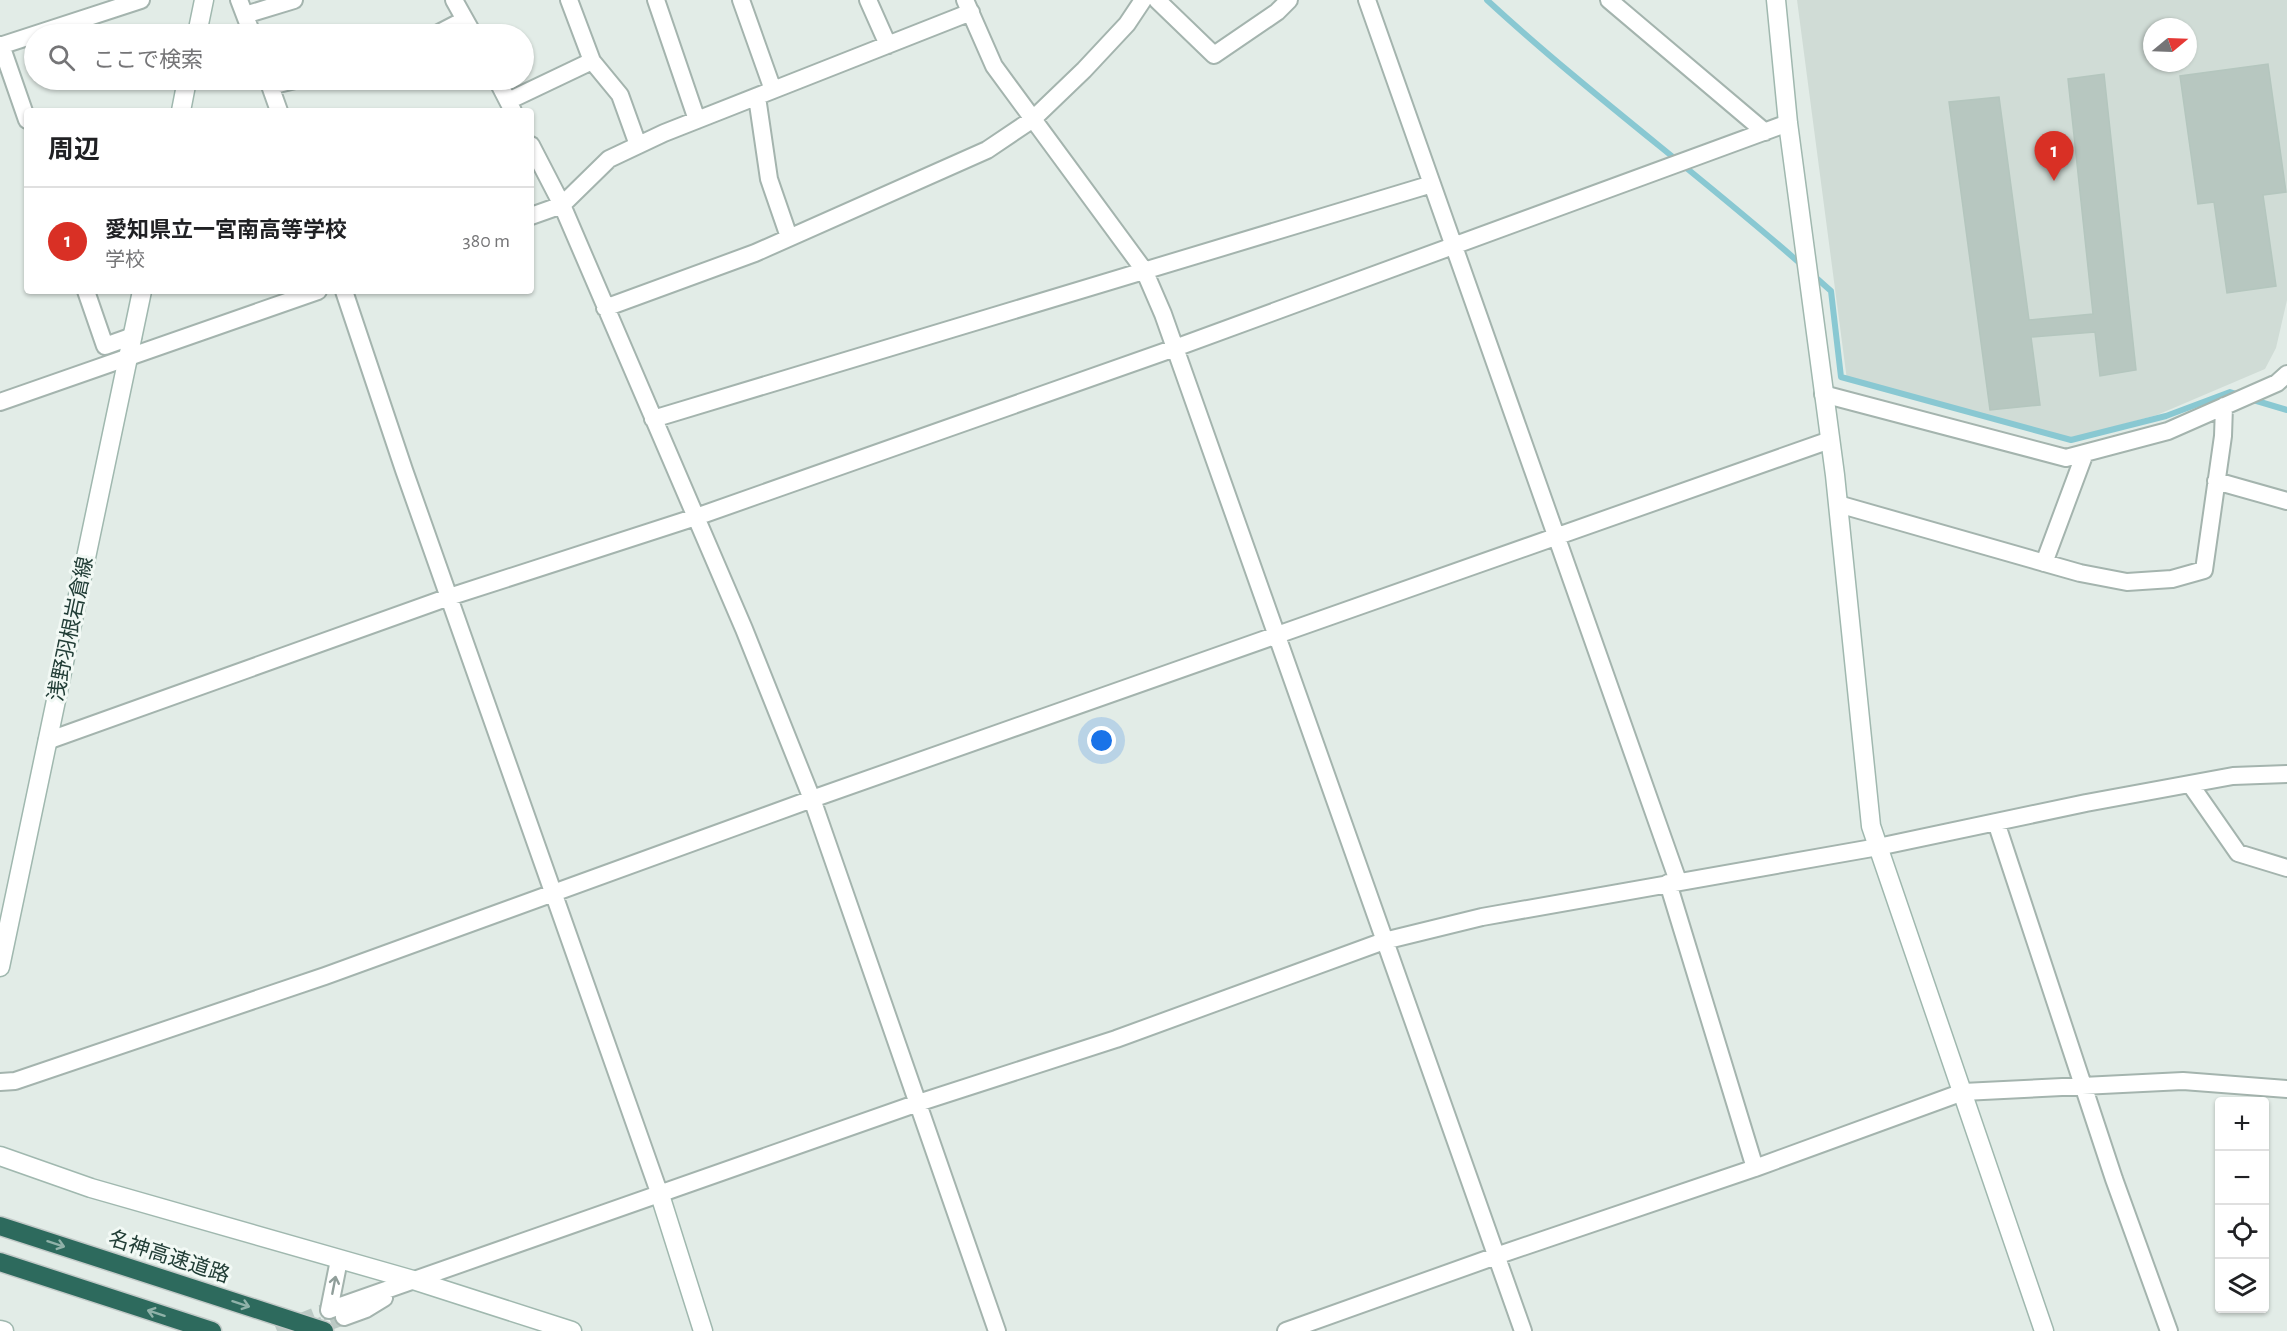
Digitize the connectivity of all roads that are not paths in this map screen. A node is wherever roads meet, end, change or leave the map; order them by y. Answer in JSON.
{"nodes":[{"id":1,"x":141,"y":0,"type":"edge"},
{"id":2,"x":204,"y":0,"type":"edge"},
{"id":3,"x":294,"y":0,"type":"edge"},
{"id":4,"x":454,"y":0,"type":"edge"},
{"id":5,"x":569,"y":0,"type":"edge"},
{"id":6,"x":656,"y":0,"type":"edge"},
{"id":7,"x":741,"y":0,"type":"edge"},
{"id":8,"x":868,"y":0,"type":"edge"},
{"id":9,"x":1157,"y":0,"type":"edge"},
{"id":10,"x":1289,"y":0,"type":"edge"},
{"id":11,"x":1368,"y":0,"type":"edge"},
{"id":12,"x":1609,"y":0,"type":"edge"},
{"id":13,"x":1776,"y":0,"type":"edge"},
{"id":14,"x":1134,"y":4,"type":"edge"},
{"id":15,"x":968,"y":6,"type":"edge"},
{"id":16,"x":242,"y":8,"type":"edge"},
{"id":17,"x":66,"y":24,"type":"edge"},
{"id":18,"x":199,"y":24,"type":"edge"},
{"id":19,"x":248,"y":24,"type":"edge"},
{"id":20,"x":466,"y":24,"type":"edge"},
{"id":21,"x":24,"y":38,"type":"edge"},
{"id":22,"x":1,"y":45,"type":"edge"},
{"id":23,"x":888,"y":45,"type":"junction"},
{"id":24,"x":592,"y":61,"type":"junction"},
{"id":25,"x":186,"y":90,"type":"edge"},
{"id":26,"x":272,"y":90,"type":"edge"},
{"id":27,"x":502,"y":90,"type":"edge"},
{"id":28,"x":765,"y":94,"type":"junction"},
{"id":29,"x":511,"y":106,"type":"edge"},
{"id":30,"x":182,"y":108,"type":"edge"},
{"id":31,"x":278,"y":108,"type":"edge"},
{"id":32,"x":24,"y":111,"type":"edge"},
{"id":33,"x":1033,"y":119,"type":"junction"},
{"id":34,"x":697,"y":120,"type":"junction"},
{"id":35,"x":1788,"y":123,"type":"junction"},
{"id":36,"x":1765,"y":132,"type":"junction"},
{"id":37,"x":638,"y":145,"type":"junction"},
{"id":38,"x":534,"y":151,"type":"edge"},
{"id":39,"x":1432,"y":184,"type":"junction"},
{"id":40,"x":562,"y":206,"type":"junction"},
{"id":41,"x":534,"y":215,"type":"edge"},
{"id":42,"x":789,"y":237,"type":"junction"},
{"id":43,"x":1454,"y":248,"type":"junction"},
{"id":44,"x":1144,"y":270,"type":"junction"},
{"id":45,"x":87,"y":294,"type":"edge"},
{"id":46,"x":141,"y":294,"type":"edge"},
{"id":47,"x":309,"y":294,"type":"edge"},
{"id":48,"x":345,"y":294,"type":"edge"},
{"id":49,"x":605,"y":308,"type":"junction"},
{"id":50,"x":133,"y":336,"type":"junction"},
{"id":51,"x":1175,"y":348,"type":"junction"},
{"id":52,"x":129,"y":357,"type":"junction"},
{"id":53,"x":2287,"y":374,"type":"edge"},
{"id":54,"x":1823,"y":394,"type":"junction"},
{"id":55,"x":0,"y":402,"type":"edge"},
{"id":56,"x":2224,"y":406,"type":"junction"},
{"id":57,"x":653,"y":419,"type":"junction"},
{"id":58,"x":1830,"y":440,"type":"junction"},
{"id":59,"x":2085,"y":453,"type":"junction"},
{"id":60,"x":2216,"y":481,"type":"junction"},
{"id":61,"x":2287,"y":501,"type":"edge"},
{"id":62,"x":1838,"y":504,"type":"junction"},
{"id":63,"x":696,"y":517,"type":"junction"},
{"id":64,"x":1557,"y":538,"type":"junction"},
{"id":65,"x":2044,"y":563,"type":"junction"},
{"id":66,"x":449,"y":597,"type":"junction"},
{"id":67,"x":1276,"y":636,"type":"junction"},
{"id":68,"x":47,"y":741,"type":"junction"},
{"id":69,"x":2287,"y":774,"type":"edge"},
{"id":70,"x":2190,"y":784,"type":"junction"},
{"id":71,"x":812,"y":799,"type":"junction"},
{"id":72,"x":1996,"y":822,"type":"junction"},
{"id":73,"x":1878,"y":847,"type":"junction"},
{"id":74,"x":2287,"y":868,"type":"edge"},
{"id":75,"x":1673,"y":882,"type":"junction"},
{"id":76,"x":555,"y":892,"type":"junction"},
{"id":77,"x":1384,"y":941,"type":"junction"},
{"id":78,"x":0,"y":967,"type":"edge"},
{"id":79,"x":0,"y":1082,"type":"edge"},
{"id":80,"x":2082,"y":1085,"type":"junction"},
{"id":81,"x":2287,"y":1089,"type":"edge"},
{"id":82,"x":1962,"y":1092,"type":"junction"},
{"id":83,"x":918,"y":1103,"type":"junction"},
{"id":84,"x":0,"y":1156,"type":"edge"},
{"id":85,"x":1755,"y":1168,"type":"junction"},
{"id":86,"x":660,"y":1195,"type":"junction"},
{"id":87,"x":0,"y":1226,"type":"edge"},
{"id":88,"x":1496,"y":1256,"type":"junction"},
{"id":89,"x":339,"y":1260,"type":"junction"},
{"id":90,"x":0,"y":1262,"type":"edge"},
{"id":91,"x":412,"y":1280,"type":"junction"},
{"id":92,"x":212,"y":1331,"type":"edge"},
{"id":93,"x":324,"y":1331,"type":"edge"},
{"id":94,"x":572,"y":1331,"type":"edge"},
{"id":95,"x":703,"y":1331,"type":"edge"},
{"id":96,"x":997,"y":1331,"type":"edge"},
{"id":97,"x":1286,"y":1331,"type":"edge"},
{"id":98,"x":1523,"y":1331,"type":"edge"},
{"id":99,"x":2044,"y":1331,"type":"edge"},
{"id":100,"x":2169,"y":1331,"type":"edge"}],
"edges":[{"from":1,"to":17,"type":"street"},
{"from":2,"to":18,"type":"street"},
{"from":3,"to":16,"type":"street"},
{"from":4,"to":20,"type":"street"},
{"from":5,"to":24,"type":"street"},
{"from":6,"to":34,"type":"street"},
{"from":7,"to":28,"type":"street"},
{"from":8,"to":23,"type":"street"},
{"from":9,"to":10,"type":"street"},
{"from":11,"to":39,"type":"street"},
{"from":12,"to":36,"type":"street"},
{"from":13,"to":35,"type":"street"},
{"from":14,"to":33,"type":"street"},
{"from":15,"to":23,"type":"street"},
{"from":15,"to":33,"type":"street"},
{"from":16,"to":19,"type":"street"},
{"from":21,"to":22,"type":"street"},
{"from":22,"to":32,"type":"street"},
{"from":23,"to":28,"type":"street"},
{"from":24,"to":29,"type":"street"},
{"from":24,"to":37,"type":"street"},
{"from":25,"to":30,"type":"street"},
{"from":26,"to":31,"type":"street"},
{"from":27,"to":29,"type":"street"},
{"from":28,"to":34,"type":"street"},
{"from":28,"to":42,"type":"street"},
{"from":33,"to":42,"type":"street"},
{"from":33,"to":44,"type":"street"},
{"from":34,"to":37,"type":"street"},
{"from":35,"to":36,"type":"street"},
{"from":35,"to":54,"type":"street"},
{"from":36,"to":43,"type":"street"},
{"from":37,"to":40,"type":"street"},
{"from":38,"to":40,"type":"street"},
{"from":39,"to":43,"type":"street"},
{"from":39,"to":44,"type":"street"},
{"from":40,"to":41,"type":"street"},
{"from":40,"to":49,"type":"street"},
{"from":42,"to":49,"type":"street"},
{"from":43,"to":51,"type":"street"},
{"from":43,"to":64,"type":"street"},
{"from":44,"to":51,"type":"street"},
{"from":44,"to":57,"type":"street"},
{"from":45,"to":50,"type":"street"},
{"from":46,"to":50,"type":"street","name":"浅野羽根岩倉線"},
{"from":47,"to":52,"type":"street"},
{"from":48,"to":66,"type":"street"},
{"from":49,"to":57,"type":"street"},
{"from":50,"to":52,"type":"street","name":"浅野羽根岩倉線"},
{"from":51,"to":63,"type":"street"},
{"from":51,"to":67,"type":"street"},
{"from":52,"to":55,"type":"street"},
{"from":52,"to":68,"type":"street","name":"浅野羽根岩倉線"},
{"from":53,"to":56,"type":"street"},
{"from":54,"to":58,"type":"street"},
{"from":54,"to":59,"type":"street"},
{"from":56,"to":59,"type":"street"},
{"from":56,"to":60,"type":"street"},
{"from":57,"to":63,"type":"street"},
{"from":58,"to":62,"type":"street"},
{"from":58,"to":64,"type":"street"},
{"from":59,"to":65,"type":"street"},
{"from":60,"to":61,"type":"street"},
{"from":60,"to":65,"type":"street"},
{"from":62,"to":65,"type":"street"},
{"from":62,"to":73,"type":"street"},
{"from":63,"to":66,"type":"street"},
{"from":63,"to":71,"type":"street"},
{"from":64,"to":67,"type":"street"},
{"from":64,"to":75,"type":"street"},
{"from":66,"to":68,"type":"street"},
{"from":66,"to":76,"type":"street"},
{"from":67,"to":71,"type":"street"},
{"from":67,"to":77,"type":"street"},
{"from":68,"to":78,"type":"street","name":"浅野羽根岩倉線"},
{"from":69,"to":70,"type":"street"},
{"from":70,"to":72,"type":"street"},
{"from":70,"to":74,"type":"street"},
{"from":71,"to":76,"type":"street"},
{"from":71,"to":83,"type":"street"},
{"from":72,"to":73,"type":"street"},
{"from":72,"to":80,"type":"street"},
{"from":73,"to":75,"type":"street"},
{"from":73,"to":82,"type":"street"},
{"from":75,"to":77,"type":"street"},
{"from":75,"to":85,"type":"street"},
{"from":76,"to":79,"type":"street"},
{"from":76,"to":86,"type":"street"},
{"from":77,"to":83,"type":"street"},
{"from":77,"to":88,"type":"street"},
{"from":80,"to":81,"type":"street"},
{"from":80,"to":82,"type":"street"},
{"from":80,"to":100,"type":"street"},
{"from":82,"to":85,"type":"street"},
{"from":82,"to":99,"type":"street"},
{"from":83,"to":86,"type":"street"},
{"from":83,"to":96,"type":"street"},
{"from":84,"to":89,"type":"street"},
{"from":85,"to":88,"type":"street"},
{"from":86,"to":91,"type":"street"},
{"from":86,"to":95,"type":"street"},
{"from":87,"to":93,"type":"highway","name":"名神高速道路","one_way":true},
{"from":88,"to":97,"type":"street"},
{"from":88,"to":98,"type":"street"},
{"from":89,"to":91,"type":"street"},
{"from":91,"to":89,"type":"street","one_way":true},
{"from":92,"to":90,"type":"highway","one_way":true},
{"from":91,"to":94,"type":"street"}]}
